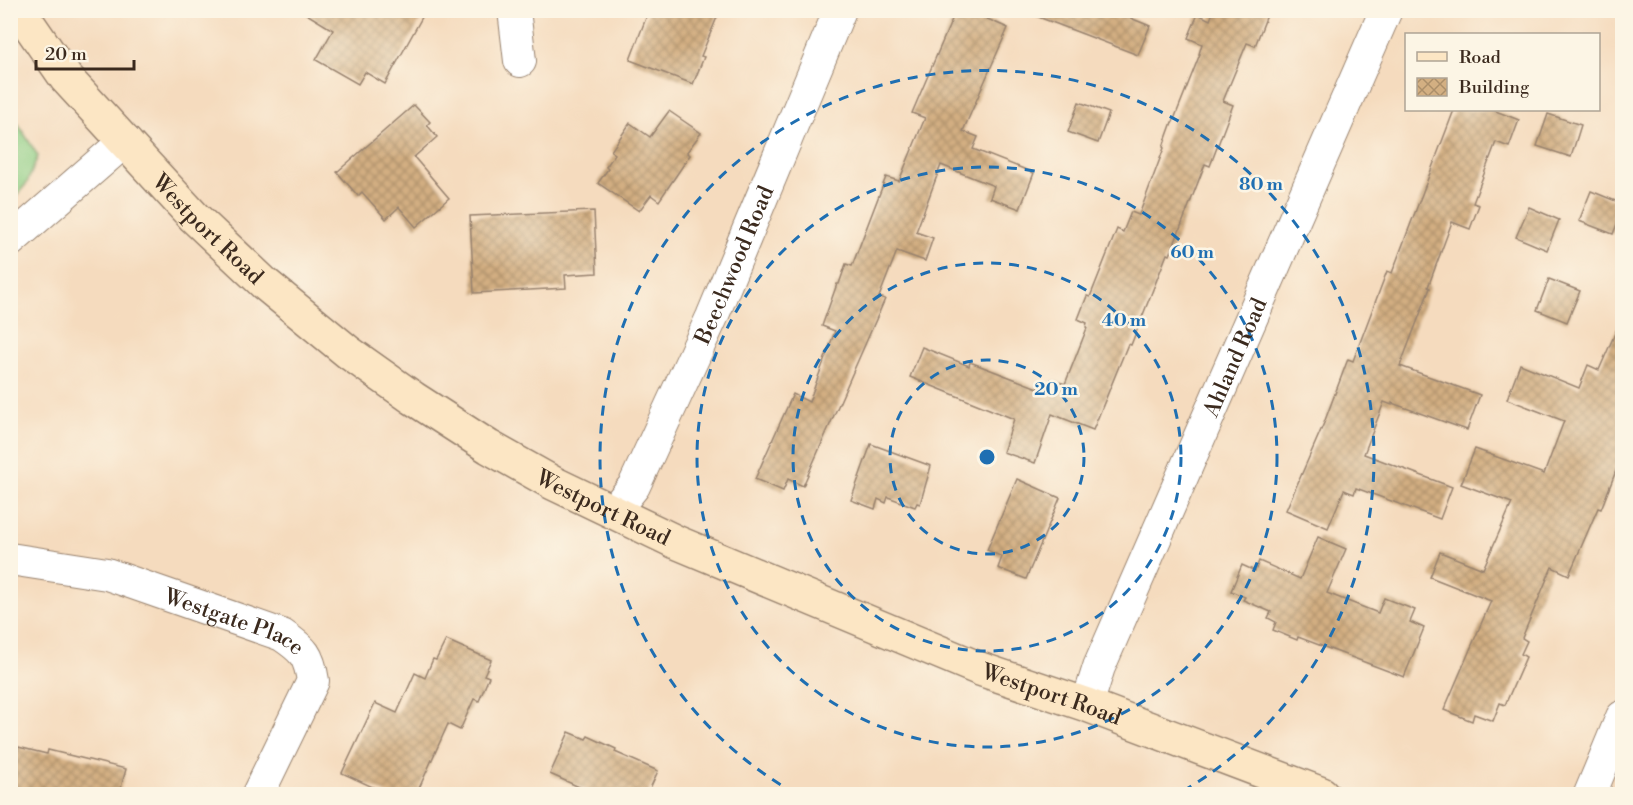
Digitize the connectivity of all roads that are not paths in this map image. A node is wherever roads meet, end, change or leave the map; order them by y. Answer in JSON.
{"nodes":[{"id":1,"x":19,"y":10,"type":"edge"},
{"id":2,"x":514,"y":10,"type":"edge"},
{"id":3,"x":840,"y":10,"type":"edge"},
{"id":4,"x":1386,"y":10,"type":"edge"},
{"id":5,"x":520,"y":61,"type":"dead end"},
{"id":6,"x":124,"y":141,"type":"junction"},
{"id":7,"x":10,"y":241,"type":"edge"},
{"id":8,"x":613,"y":512,"type":"junction"},
{"id":9,"x":10,"y":559,"type":"edge"},
{"id":10,"x":1087,"y":705,"type":"junction"},
{"id":11,"x":1623,"y":717,"type":"edge"},
{"id":12,"x":258,"y":795,"type":"edge"},
{"id":13,"x":1322,"y":795,"type":"edge"},
{"id":14,"x":1590,"y":795,"type":"edge"}],
"edges":[{"from":1,"to":6,"type":"main road","name":"Westport Road"},
{"from":2,"to":5,"type":"street"},
{"from":3,"to":8,"type":"street","name":"Beechwood Road"},
{"from":4,"to":10,"type":"street","name":"Ahland Road"},
{"from":6,"to":7,"type":"street"},
{"from":6,"to":8,"type":"main road","name":"Westport Road"},
{"from":8,"to":10,"type":"main road","name":"Westport Road"},
{"from":9,"to":12,"type":"street","name":"Westgate Place"},
{"from":10,"to":13,"type":"main road","name":"Westport Road"},
{"from":11,"to":14,"type":"street"}]}
